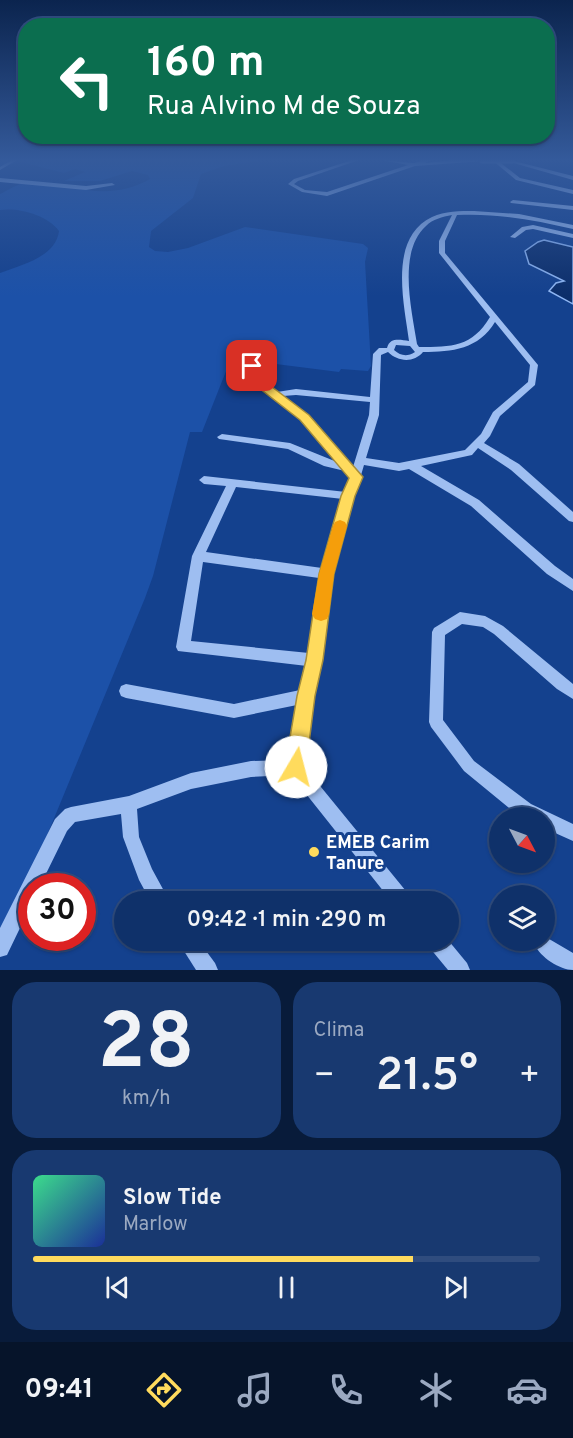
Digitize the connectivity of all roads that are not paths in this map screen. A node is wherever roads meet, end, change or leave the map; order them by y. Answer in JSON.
{"nodes":[{"id":1,"x":546,"y":205,"type":"edge"},
{"id":2,"x":573,"y":208,"type":"edge"},
{"id":3,"x":455,"y":214,"type":"junction"},
{"id":4,"x":573,"y":227,"type":"edge"},
{"id":5,"x":573,"y":236,"type":"edge"},
{"id":6,"x":513,"y":237,"type":"dead end"},
{"id":7,"x":494,"y":317,"type":"junction"},
{"id":8,"x":416,"y":346,"type":"junction"},
{"id":9,"x":390,"y":350,"type":"junction"},
{"id":10,"x":252,"y":366,"type":"dead end"},
{"id":11,"x":273,"y":395,"type":"junction"},
{"id":12,"x":375,"y":400,"type":"junction"},
{"id":13,"x":222,"y":437,"type":"dead end"},
{"id":14,"x":477,"y":443,"type":"junction"},
{"id":15,"x":411,"y":465,"type":"junction"},
{"id":16,"x":356,"y":469,"type":"junction"},
{"id":17,"x":204,"y":480,"type":"dead end"},
{"id":18,"x":232,"y":484,"type":"junction"},
{"id":19,"x":348,"y":496,"type":"junction"},
{"id":20,"x":573,"y":518,"type":"edge"},
{"id":21,"x":198,"y":556,"type":"junction"},
{"id":22,"x":326,"y":574,"type":"junction"},
{"id":23,"x":573,"y":586,"type":"edge"},
{"id":24,"x":315,"y":660,"type":"junction"},
{"id":25,"x":126,"y":692,"type":"dead end"},
{"id":26,"x":573,"y":692,"type":"edge"},
{"id":27,"x":306,"y":696,"type":"junction"},
{"id":28,"x":296,"y":767,"type":"junction"},
{"id":29,"x":129,"y":804,"type":"junction"},
{"id":30,"x":521,"y":807,"type":"edge"},
{"id":31,"x":555,"y":824,"type":"edge"},
{"id":32,"x":573,"y":833,"type":"edge"},
{"id":33,"x":155,"y":891,"type":"edge"},
{"id":34,"x":395,"y":891,"type":"edge"},
{"id":35,"x":0,"y":948,"type":"edge"},
{"id":36,"x":194,"y":951,"type":"edge"},
{"id":37,"x":445,"y":951,"type":"edge"},
{"id":38,"x":553,"y":951,"type":"edge"},
{"id":39,"x":573,"y":964,"type":"edge"},
{"id":40,"x":208,"y":970,"type":"edge"},
{"id":41,"x":460,"y":970,"type":"edge"}],
"edges":[{"from":1,"to":2,"type":"street"},
{"from":3,"to":4,"type":"street"},
{"from":3,"to":7,"type":"street"},
{"from":3,"to":8,"type":"street"},
{"from":5,"to":6,"type":"street"},
{"from":7,"to":8,"type":"street"},
{"from":7,"to":14,"type":"street"},
{"from":8,"to":9,"type":"street"},
{"from":8,"to":9,"type":"street"},
{"from":9,"to":12,"type":"street"},
{"from":10,"to":11,"type":"street"},
{"from":11,"to":12,"type":"street"},
{"from":11,"to":16,"type":"street"},
{"from":12,"to":16,"type":"street"},
{"from":13,"to":16,"type":"street"},
{"from":14,"to":15,"type":"street"},
{"from":14,"to":20,"type":"street"},
{"from":15,"to":16,"type":"street"},
{"from":15,"to":23,"type":"street"},
{"from":16,"to":19,"type":"street"},
{"from":17,"to":18,"type":"street"},
{"from":18,"to":19,"type":"street"},
{"from":18,"to":21,"type":"street"},
{"from":19,"to":22,"type":"street"},
{"from":21,"to":22,"type":"street"},
{"from":21,"to":24,"type":"street"},
{"from":22,"to":24,"type":"street"},
{"from":24,"to":27,"type":"street"},
{"from":25,"to":27,"type":"street"},
{"from":26,"to":30,"type":"street"},
{"from":27,"to":28,"type":"street"},
{"from":28,"to":29,"type":"street"},
{"from":28,"to":34,"type":"street"},
{"from":29,"to":33,"type":"street"},
{"from":29,"to":35,"type":"street"},
{"from":31,"to":32,"type":"street"},
{"from":36,"to":40,"type":"street"},
{"from":37,"to":41,"type":"street"},
{"from":38,"to":39,"type":"street"}]}
